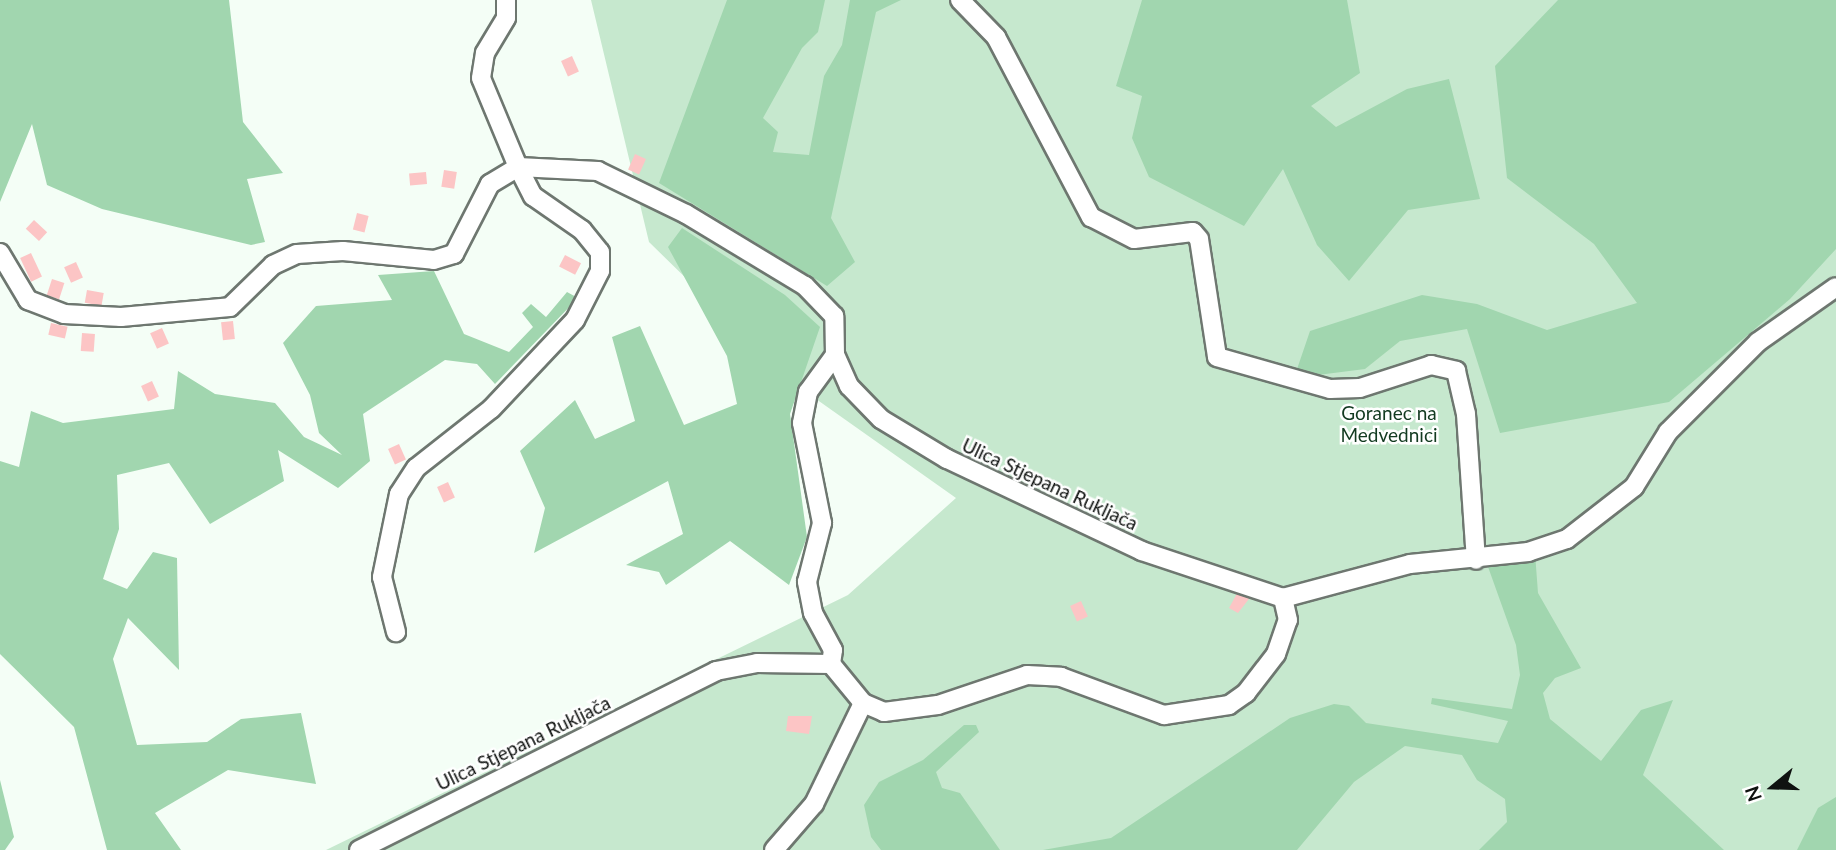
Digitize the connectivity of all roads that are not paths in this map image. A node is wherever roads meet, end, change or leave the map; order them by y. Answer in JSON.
{"nodes":[{"id":1,"x":506,"y":0,"type":"edge"},
{"id":2,"x":960,"y":0,"type":"edge"},
{"id":3,"x":519,"y":167,"type":"junction"},
{"id":4,"x":0,"y":253,"type":"edge"},
{"id":5,"x":1836,"y":287,"type":"edge"},
{"id":6,"x":835,"y":355,"type":"junction"},
{"id":7,"x":1476,"y":560,"type":"junction"},
{"id":8,"x":1283,"y":598,"type":"junction"},
{"id":9,"x":396,"y":632,"type":"dead end"},
{"id":10,"x":831,"y":664,"type":"junction"},
{"id":11,"x":863,"y":704,"type":"junction"},
{"id":12,"x":359,"y":850,"type":"edge"},
{"id":13,"x":774,"y":850,"type":"edge"}],
"edges":[{"from":1,"to":3,"type":"street"},
{"from":2,"to":7,"type":"street"},
{"from":3,"to":4,"type":"street"},
{"from":3,"to":6,"type":"street","name":"Ulica Stjepana Rukljača"},
{"from":3,"to":9,"type":"street"},
{"from":5,"to":7,"type":"street"},
{"from":6,"to":8,"type":"street","name":"Ulica Stjepana Rukljača"},
{"from":6,"to":10,"type":"street"},
{"from":7,"to":8,"type":"street"},
{"from":8,"to":11,"type":"street"},
{"from":10,"to":11,"type":"street"},
{"from":10,"to":12,"type":"street","name":"Ulica Stjepana Rukljača"},
{"from":11,"to":13,"type":"street"}]}
